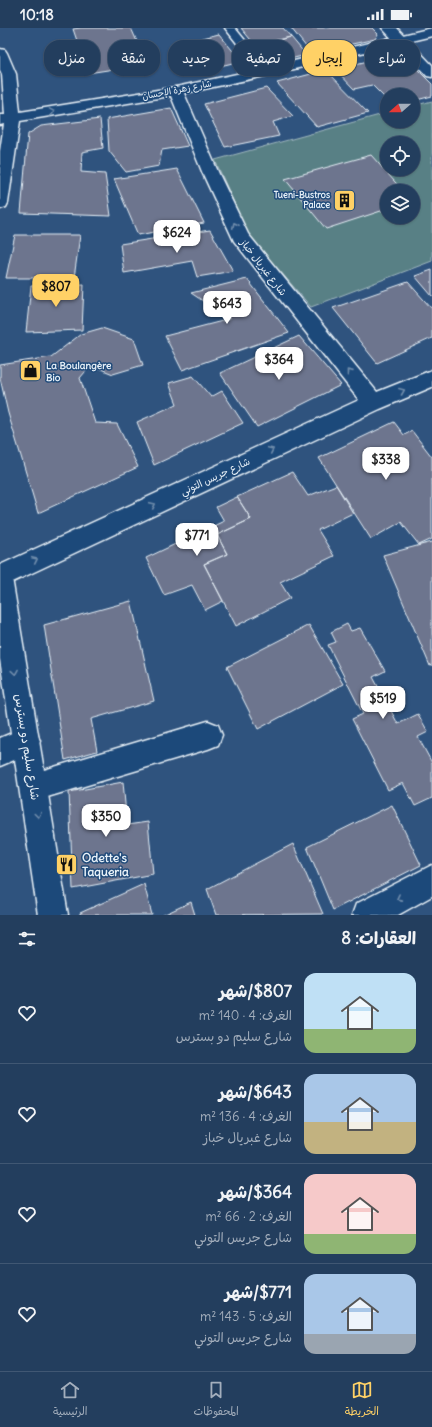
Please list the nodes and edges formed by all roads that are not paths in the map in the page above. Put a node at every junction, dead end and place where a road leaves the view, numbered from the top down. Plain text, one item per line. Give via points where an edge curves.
1 (230, 28) edge
2 (389, 28) edge
3 (432, 32) edge
4 (240, 40) edge
5 (399, 40) joint
6 (365, 48) edge
7 (0, 53) edge
8 (420, 61) edge
9 (294, 65) edge
10 (432, 73) edge
11 (246, 76) edge
12 (176, 91) junction
13 (7, 119) edge
14 (0, 203) edge
15 (430, 385) edge
16 (373, 403) junction
17 (0, 578) edge
18 (208, 735) dead end
19 (26, 741) junction
20 (0, 752) edge
21 (34, 787) junction
22 (432, 880) edge
23 (53, 915) edge
24 (367, 915) edge

1 - 4 lane
2 - 5 street
3 - 5 street, شارع زهرة الإحسان
6 - 9 street, شارع زهرة الإحسان
7 - 13 street via 9,74
8 - 10 street
11 - 12 street, شارع زهرة الإحسان
13 -> 12 street, شارع زهرة الإحسان
16 -> 12 street, شارع غبريال خباز via 240,237
13 - 14 street
16 -> 15 street, شارع جريس التوني
17 -> 16 street, شارع جريس التوني
17 -> 19 street, شارع سليم دو بسترس
18 - 21 street
19 - 20 street
19 - 21 street, شارع سليم دو بسترس
21 -> 23 street, شارع سليم دو بسترس
22 -> 24 street

